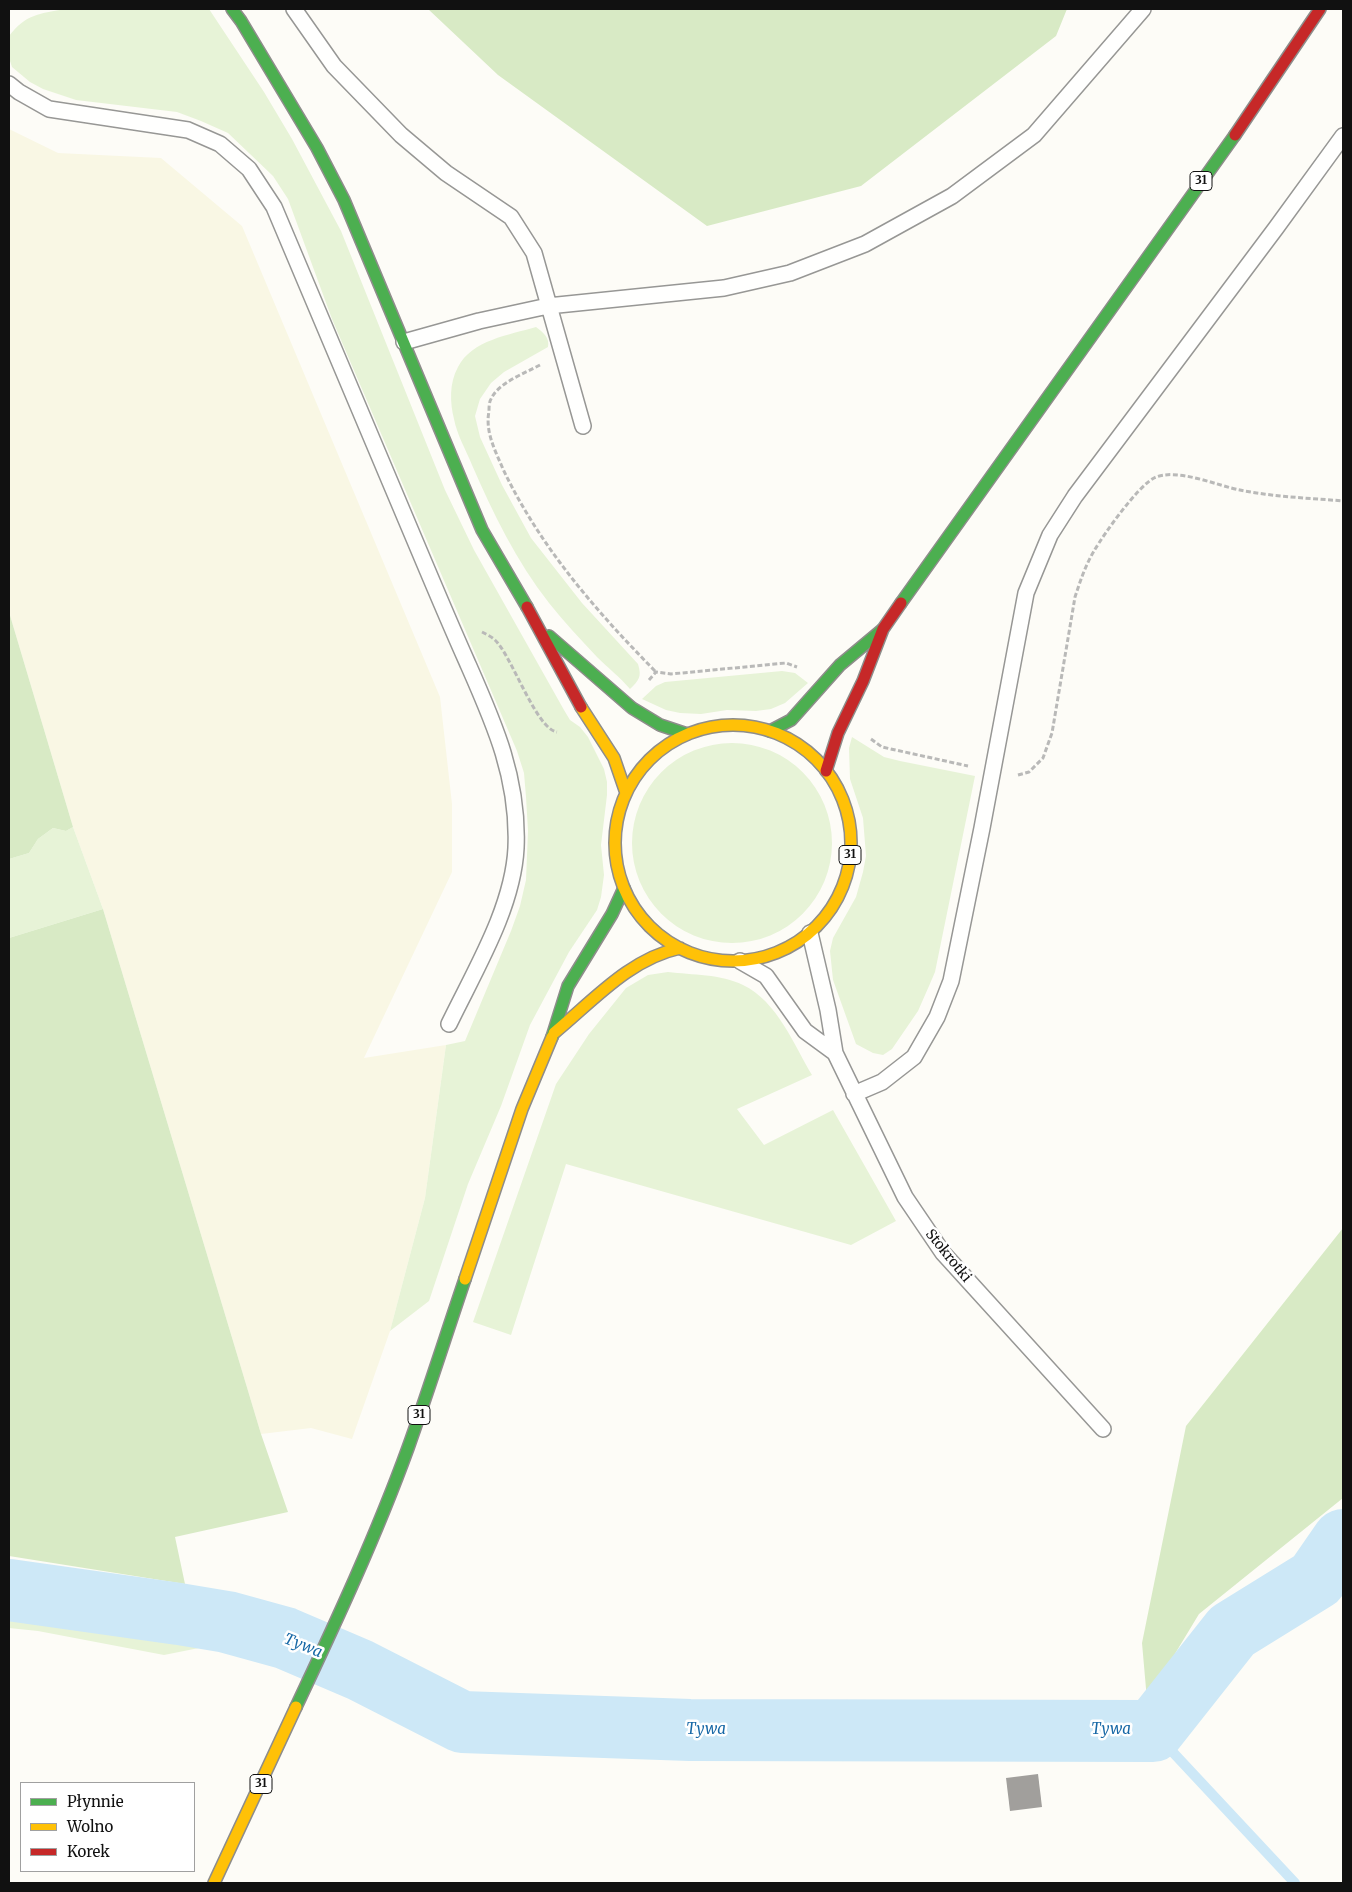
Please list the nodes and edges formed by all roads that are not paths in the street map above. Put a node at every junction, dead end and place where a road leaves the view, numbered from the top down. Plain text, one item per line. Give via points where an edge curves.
1 (232, 9) edge
2 (294, 9) edge
3 (1143, 9) edge
4 (1320, 9) edge
5 (9, 84) edge
6 (1343, 136) edge
7 (548, 306) junction
8 (404, 342) junction
9 (583, 426) dead end
10 (883, 629) junction
11 (541, 630) junction
12 (770, 731) junction
13 (687, 734) junction
14 (826, 770) junction
15 (626, 793) junction
16 (624, 888) junction
17 (810, 933) junction
18 (680, 948) junction
19 (740, 961) junction
20 (449, 1024) dead end
21 (554, 1033) junction
22 (835, 1053) junction
23 (854, 1094) junction
24 (1104, 1429) dead end
25 (214, 1883) edge

1 - 8 main road via 283,91 344,200
2 - 7 lane via 334,66 401,135 446,173 511,218 534,253
3 - 7 lane via 1034,135 952,196 865,244 790,273 724,288
4 - 10 main road, 31 via 1253,109
5 - 20 lane via 49,109 188,130 220,144 249,169 274,207 490,714 513,797 516,848 503,911
6 - 23 lane via 1086,481 1050,536 1026,593 951,981 937,1017 914,1057 882,1082
7 - 8 lane
7 - 9 lane
8 - 11 main road via 482,530
10 - 12 main road, 31 via 840,665 791,720
10 - 14 main road, 31 via 838,733
11 - 13 main road via 632,708 660,725
11 - 15 main road via 576,700 614,758
12 - 13 main road, 31 via 728,725
12 - 14 main road, 31 via 801,746
13 - 15 main road, 31 via 657,753 634,778
14 - 17 main road, 31 via 845,806 852,845 847,874 836,902
15 - 16 main road, 31 via 618,816 615,841 617,865
16 - 18 main road, 31 via 646,923
16 - 21 main road, 31 via 568,986
17 - 19 main road, 31 via 789,948 765,957
17 - 22 lane, Stokrotki
18 - 19 main road, 31 via 709,959
18 - 21 main road, 31 via 662,952 621,975
19 - 22 lane, Stokrotki via 766,976 805,1031
21 - 25 main road, 31 via 522,1109 408,1448 383,1512
22 - 23 lane, Stokrotki
23 - 24 lane, Stokrotki via 905,1197 943,1254

